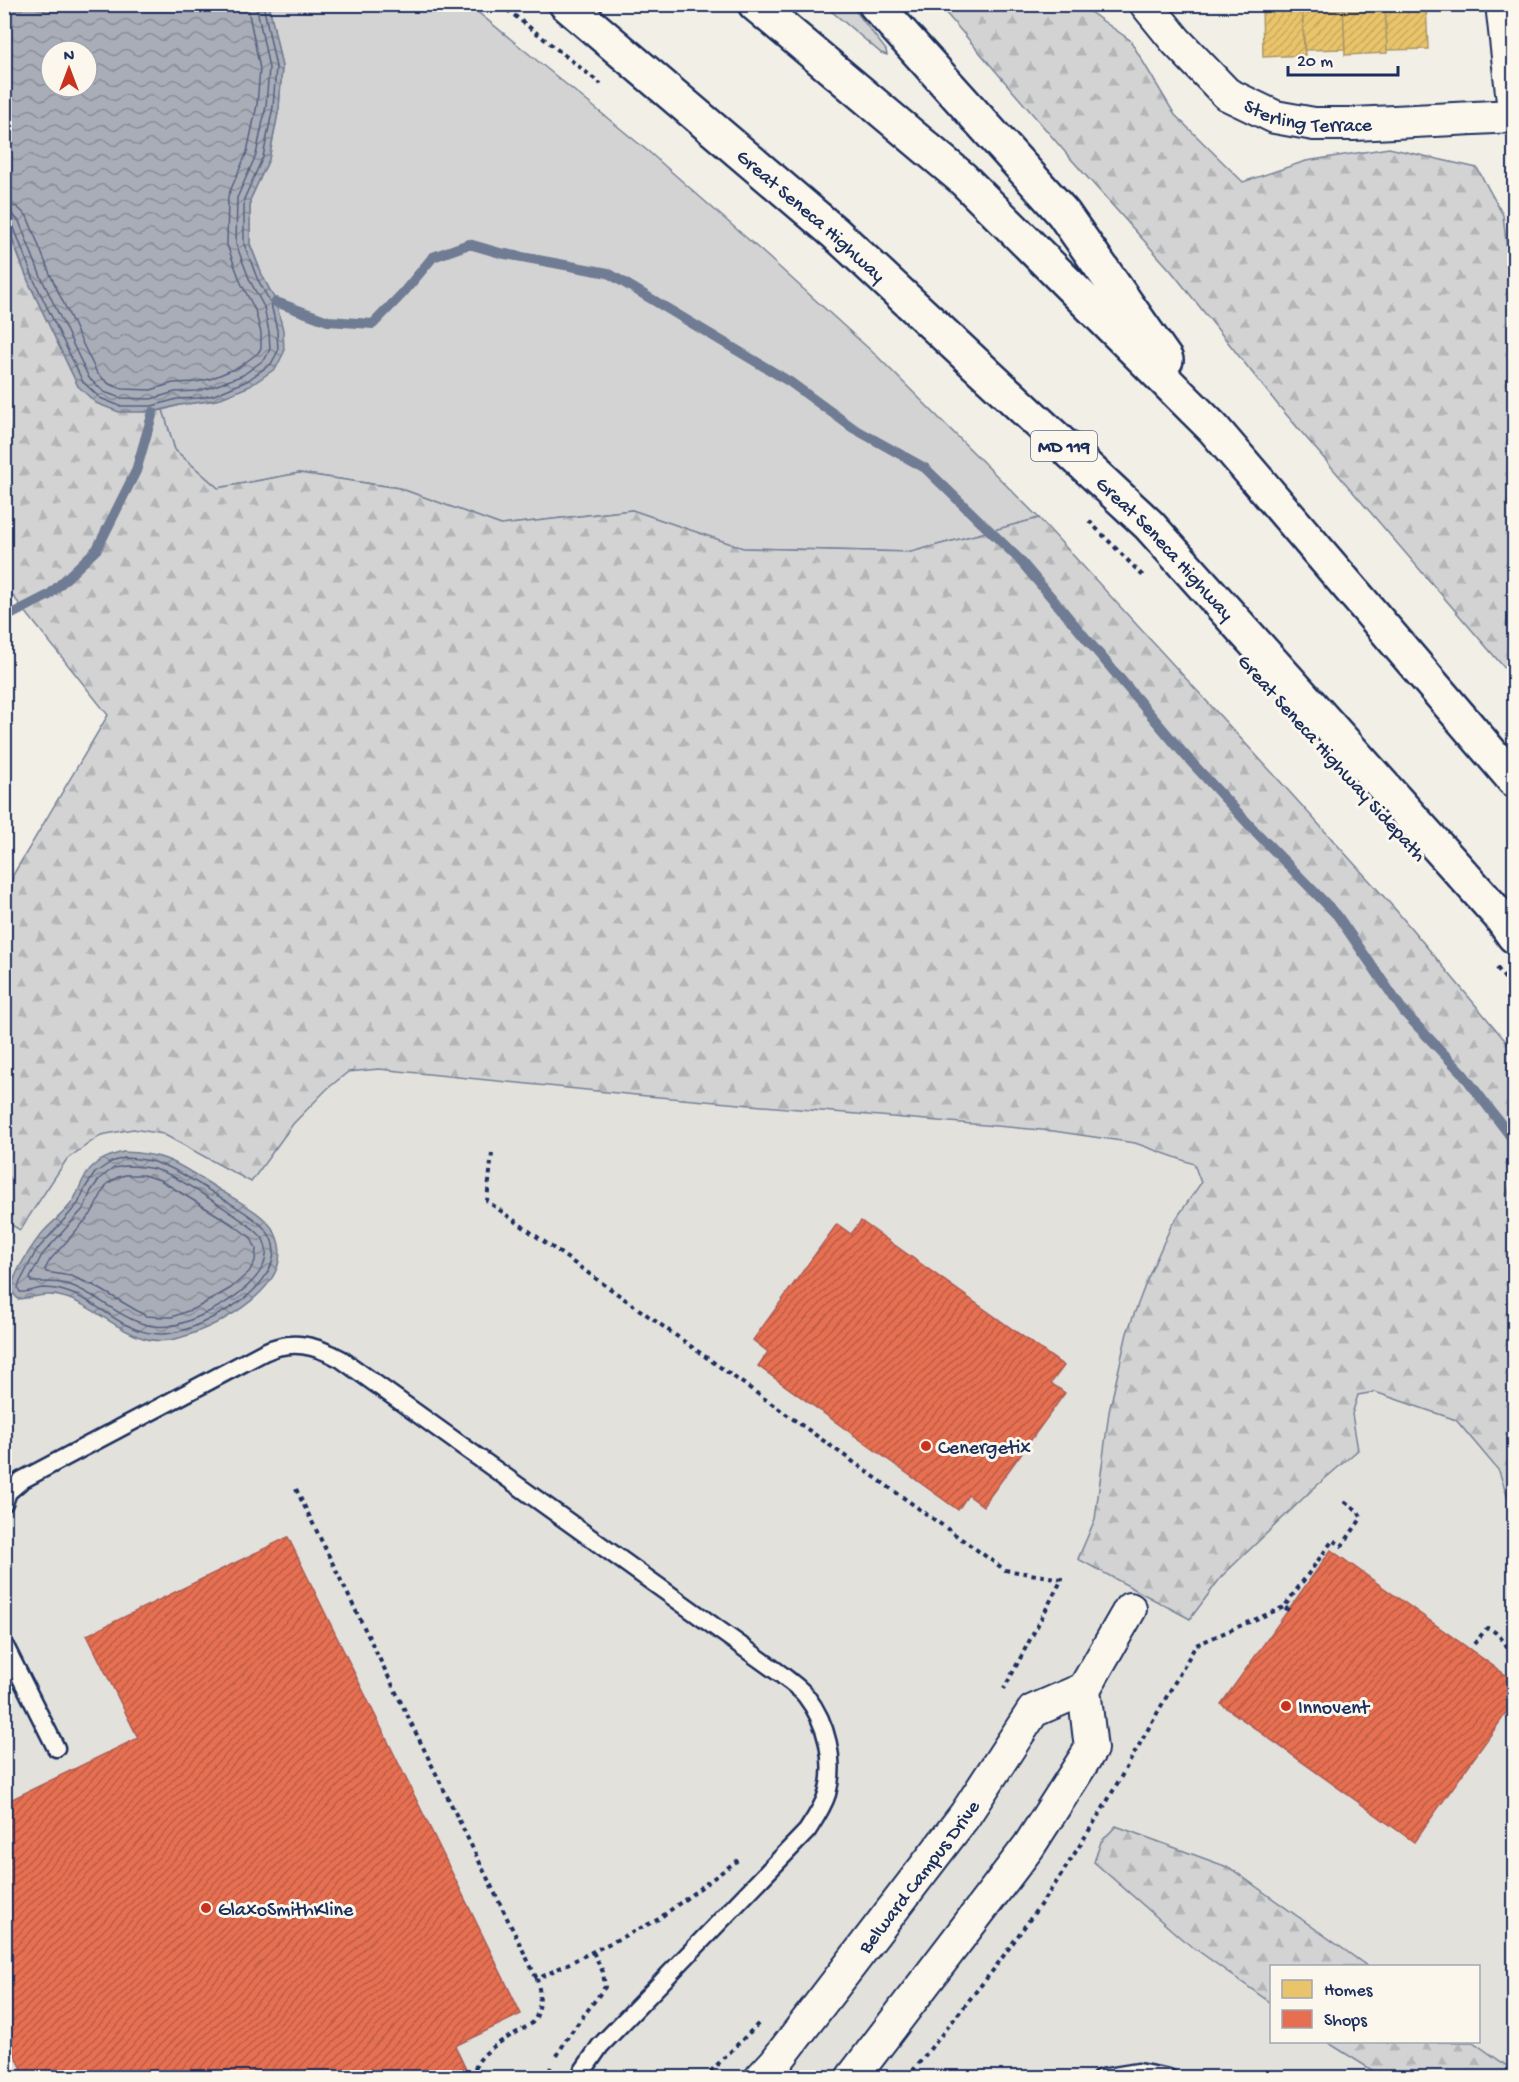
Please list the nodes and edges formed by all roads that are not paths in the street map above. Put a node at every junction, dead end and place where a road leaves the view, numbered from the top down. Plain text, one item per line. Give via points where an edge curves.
1 (566, 4) edge
2 (755, 4) edge
3 (874, 4) edge
4 (1146, 4) edge
5 (1502, 4) edge
6 (1515, 110) edge
7 (1515, 116) edge
8 (1213, 428) junction
9 (1515, 780) edge
10 (1515, 936) edge
11 (4, 1503) edge
12 (1130, 1609) dead end
13 (4, 1644) edge
14 (1084, 1689) junction
15 (56, 1748) dead end
16 (578, 2078) edge
17 (761, 2078) edge
18 (852, 2078) edge
19 (1101, 2078) edge
20 (1169, 2078) edge

1 - 10 main road, Great Seneca Highway / MD 119 via 835,233 1149,525
2 - 8 main road via 962,178
3 - 8 main road via 1063,213
4 - 7 street, Sterling Terrace via 1227,94 1275,117 1314,124 1354,124
5 - 6 street
8 - 9 main road
11 - 16 lane via 8,1492 22,1480 264,1352 286,1345 310,1346 350,1366 804,1694 822,1722 829,1749 830,1777 818,1814 807,1831 600,2046
12 - 14 street
13 - 15 lane
14 - 17 street, Belward Campus Drive via 1034,1711 965,1815
14 - 18 street via 1091,1749 1029,1846
19 - 20 lane via 1138,2073

